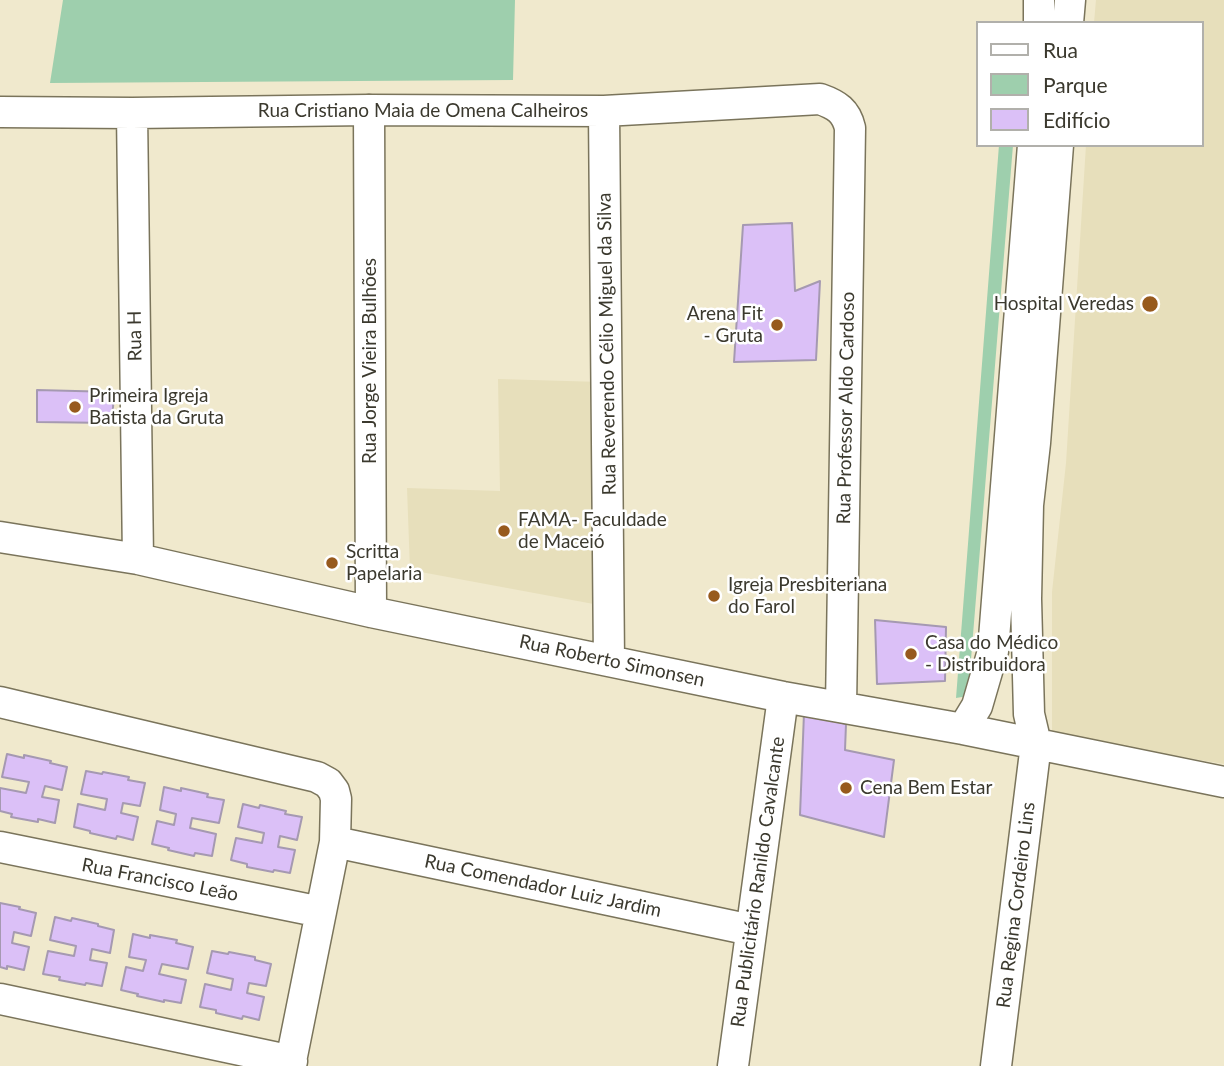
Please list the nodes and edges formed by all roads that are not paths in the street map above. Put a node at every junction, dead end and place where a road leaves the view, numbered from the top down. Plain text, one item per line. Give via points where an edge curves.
1 (1040, 0) edge
2 (1070, 0) edge
3 (1039, 21) edge
4 (1068, 21) edge
5 (369, 110) junction
6 (604, 111) junction
7 (843, 111) joint
8 (0, 112) edge
9 (132, 113) junction
10 (1033, 147) edge
11 (1058, 147) edge
12 (0, 537) edge
13 (138, 559) junction
14 (371, 612) junction
15 (609, 660) junction
16 (783, 698) junction
17 (0, 702) edge
18 (841, 707) junction
19 (963, 729) junction
20 (1036, 744) junction
21 (1224, 782) edge
22 (335, 842) junction
23 (0, 847) edge
24 (321, 912) junction
25 (751, 930) junction
26 (0, 999) edge
27 (291, 1063) edge
28 (733, 1066) edge
29 (996, 1066) edge

1 - 3 street
2 - 4 street
5 - 6 street, Rua Cristiano Maia de Omena Calheiros
5 - 9 street, Rua Cristiano Maia de Omena Calheiros
5 - 14 street, Rua Jorge Vieira Bulhões
6 - 7 street, Rua Cristiano Maia de Omena Calheiros via 820,99
6 - 15 street, Rua Reverendo Célio Miguel da Silva
7 - 18 street, Rua Professor Aldo Cardoso via 850,128
8 - 9 street, Rua Cristiano Maia de Omena Calheiros
9 - 13 street, Rua H
10 - 19 street via 993,651 977,706
11 - 20 street, Rua Regina Cordeiro Lins via 1028,505 1029,715
12 - 13 street, Rua Roberto Simonsen
13 - 14 street, Rua Roberto Simonsen
14 - 15 street, Rua Roberto Simonsen
15 - 16 street, Rua Roberto Simonsen
16 - 18 street, Rua Roberto Simonsen
16 - 25 street, Rua Publicitário Ranildo Cavalcante
17 - 22 street via 317,777 328,783 336,799
18 - 19 street, Rua Roberto Simonsen
19 - 20 street, Rua Roberto Simonsen
20 - 21 street, Rua Roberto Simonsen
20 - 29 street, Rua Regina Cordeiro Lins
22 - 24 street
22 - 25 street, Rua Comendador Luiz Jardim
23 - 24 street, Rua Francisco Leão
24 - 27 street
25 - 28 street, Rua Publicitário Ranildo Cavalcante
26 - 27 street

